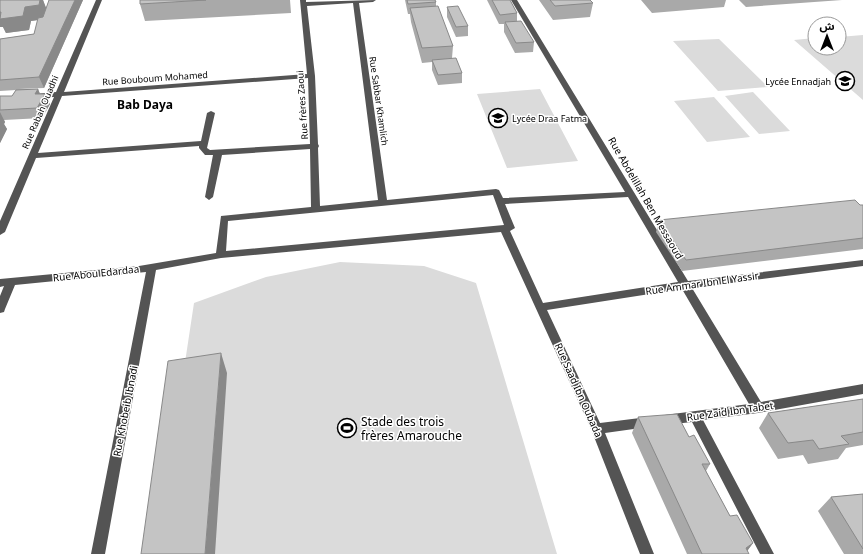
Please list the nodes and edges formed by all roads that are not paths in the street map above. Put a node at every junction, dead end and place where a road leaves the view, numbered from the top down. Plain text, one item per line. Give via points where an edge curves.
1 (99, 0) edge
2 (373, 0) edge
3 (514, 0) edge
4 (303, 2) edge
5 (356, 2) junction
6 (311, 76) junction
7 (58, 95) junction
8 (29, 97) edge
9 (211, 113) dead end
10 (204, 143) junction
11 (315, 146) junction
12 (218, 153) junction
13 (33, 156) junction
14 (631, 194) junction
15 (209, 198) dead end
16 (500, 201) junction
17 (383, 203) junction
18 (316, 209) junction
19 (504, 229) junction
20 (0, 232) edge
21 (221, 255) junction
22 (863, 263) edge
23 (152, 267) junction
24 (12, 282) junction
25 (0, 283) edge
26 (684, 285) junction
27 (541, 307) junction
28 (0, 309) edge
29 (863, 389) edge
30 (758, 408) junction
31 (695, 416) junction
32 (597, 429) junction
33 (98, 554) edge
34 (648, 554) edge
35 (768, 554) edge

1 - 7 street, Rue Rabah Ouadhi
2 - 5 street
3 - 14 street, Rue Abdelillah Ben Messaoud
4 - 5 street
4 - 6 street, Rue frères Zaoui
5 - 17 street, Rue Sabbar Khamlich
6 - 7 street, Rue Bouboum Mohamed
6 - 11 street, Rue frères Zaoui
7 - 8 street, Rue Bouboum Mohamed
7 - 13 street, Rue Rabah Ouadhi
9 - 10 street
10 - 12 street via 205,151
10 - 13 street
11 - 12 street
11 - 18 street, Rue frères Zaoui
12 - 15 street
13 - 20 street, Rue Rabah Ouadhi
14 - 16 street
14 - 26 street, Rue Abdelillah Ben Messaoud
16 - 17 street via 496,192
16 - 19 street via 510,228
17 - 18 street
18 - 21 street via 224,218
19 - 21 street, Rue Abou Edardaa
19 - 27 street, Rue Saad Ibn Oubada
21 - 23 street, Rue Abou Edardaa
22 - 26 street, Rue Ammar Ibn El Yassir
23 - 24 street, Rue Abou Edardaa
23 - 33 street, Rue Khobeib Ibnadi
24 - 25 street, Rue Abou Edardaa
24 - 28 street
26 - 27 street, Rue Ammar Ibn El Yassir
26 - 30 street, Rue Abdelillah Ben Messaoud
27 - 32 street, Rue Saad Ibn Oubada
29 - 30 street, Rue Zaid Ibn Tabet
30 - 31 street, Rue Zaid Ibn Tabet
31 - 32 street, Rue Zaid Ibn Tabet
31 - 35 street
32 - 34 street, Rue Saad Ibn Oubada

